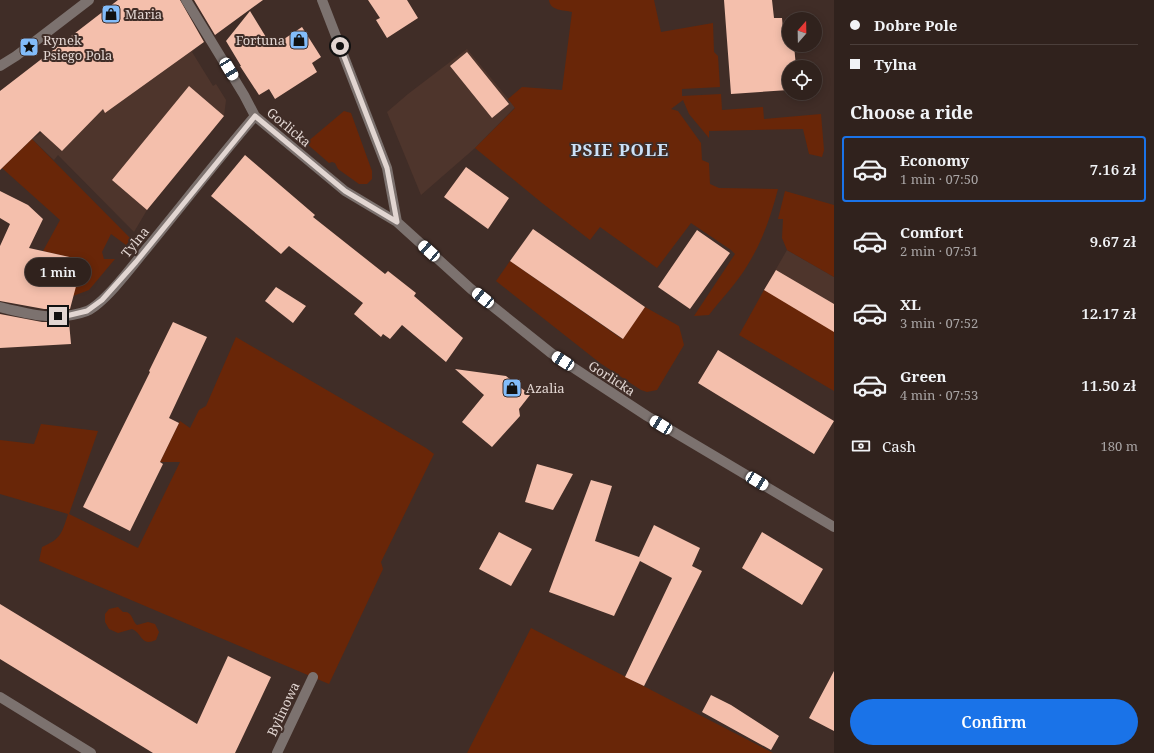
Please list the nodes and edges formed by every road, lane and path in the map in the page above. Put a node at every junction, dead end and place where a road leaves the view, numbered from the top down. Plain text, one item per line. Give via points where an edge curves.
1 (88, 0) edge
2 (186, 0) edge
3 (322, 0) edge
4 (0, 66) edge
5 (255, 116) junction
6 (397, 222) junction
7 (0, 307) edge
8 (834, 527) edge
9 (313, 677) dead end
10 (0, 697) edge
11 (91, 753) edge
12 (276, 753) edge

1 - 4 street
2 - 5 street, Gorlicka
3 - 6 street via 387,168
5 - 6 street, Gorlicka via 345,191
5 - 7 street, Tylna via 102,300 87,311 66,316 38,316
6 - 8 street, Gorlicka via 472,289 551,353 648,416
9 - 12 street, Bylinowa
10 - 11 street

